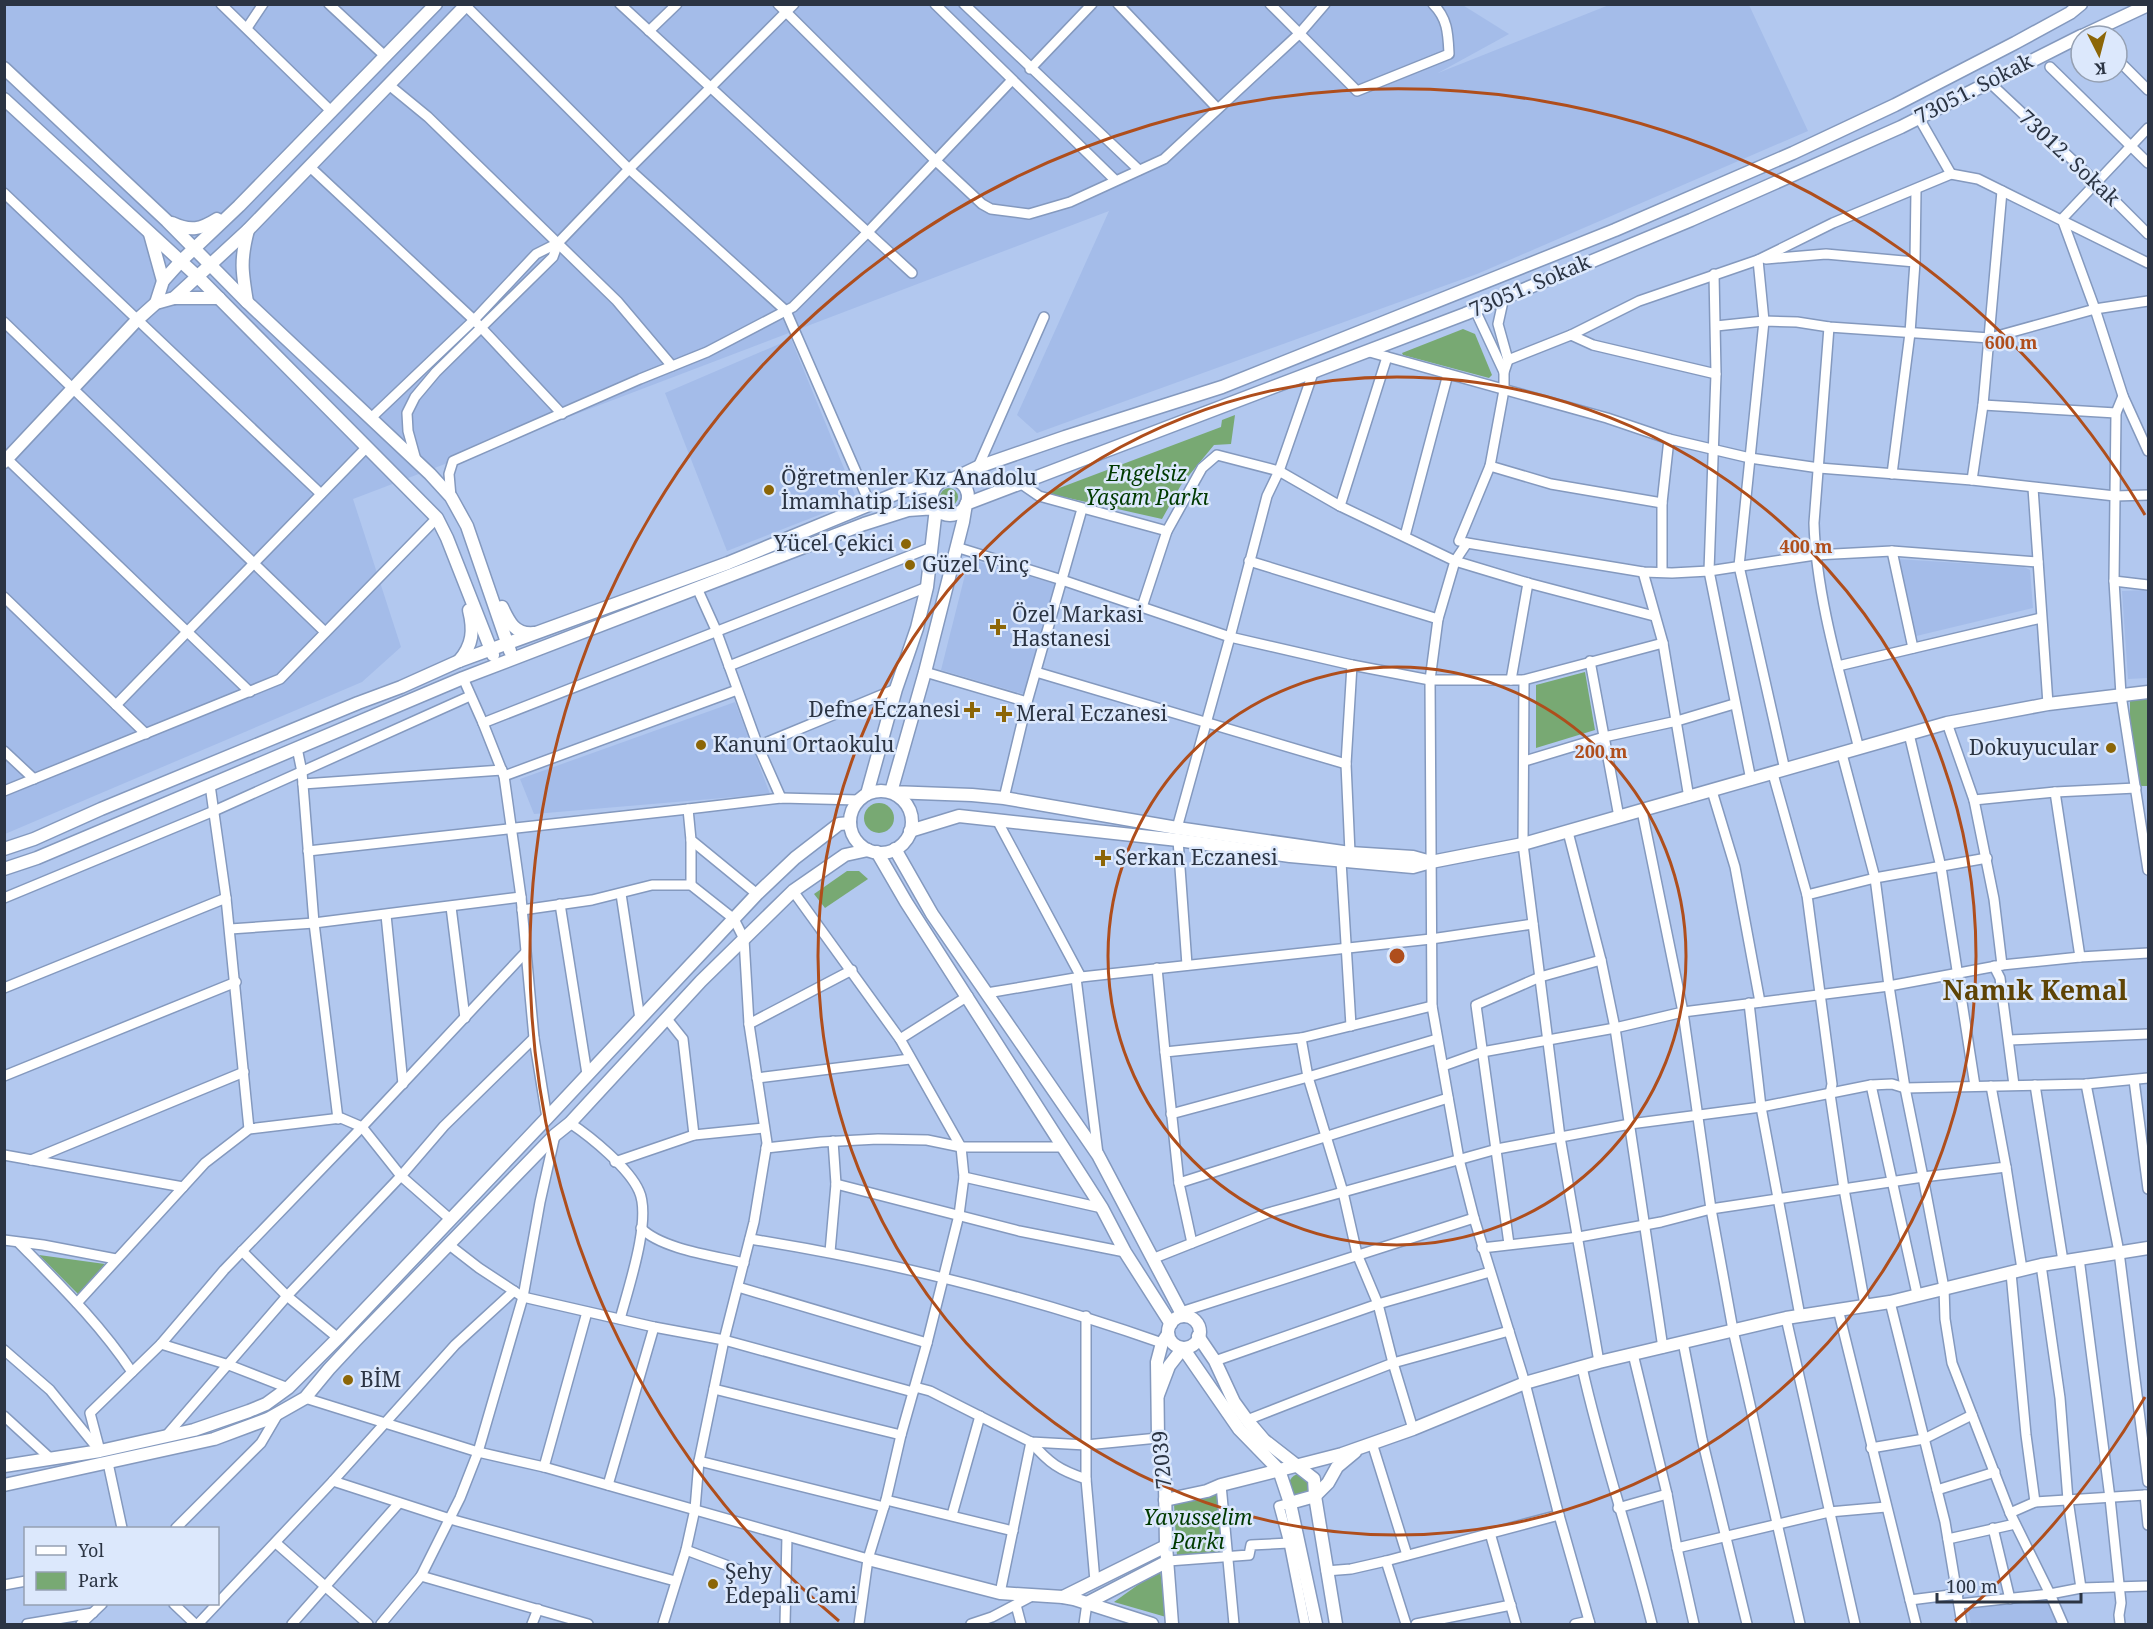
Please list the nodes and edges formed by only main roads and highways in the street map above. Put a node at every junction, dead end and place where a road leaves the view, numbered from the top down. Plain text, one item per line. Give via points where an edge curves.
1 (2081, 4) edge
2 (435, 5) edge
3 (467, 5) edge
4 (2146, 10) edge
5 (2111, 24) edge
6 (2069, 42) edge
7 (4, 68) edge
8 (7, 106) edge
9 (239, 206) junction
10 (167, 221) junction
11 (248, 230) junction
12 (150, 233) junction
13 (194, 249) junction
14 (181, 261) junction
15 (210, 265) junction
16 (198, 277) junction
17 (163, 281) junction
18 (174, 297) junction
19 (219, 298) junction
20 (247, 302) junction
21 (156, 303) junction
22 (6, 459) edge
23 (954, 479) junction
24 (937, 484) junction
25 (1002, 490) junction
26 (966, 504) junction
27 (936, 508) junction
28 (900, 512) junction
29 (932, 544) junction
30 (957, 546) junction
31 (479, 560) junction
32 (457, 566) junction
33 (538, 632) junction
34 (508, 644) junction
35 (491, 649) junction
36 (513, 659) junction
37 (459, 661) junction
38 (497, 665) junction
39 (2148, 692) edge
40 (891, 792) junction
41 (862, 797) junction
42 (850, 823) junction
43 (910, 831) junction
44 (1177, 834) junction
45 (4, 849) edge
46 (896, 849) junction
47 (872, 851) junction
48 (4, 869) edge
49 (2148, 1248) edge
50 (1182, 1314) junction
51 (1167, 1333) junction
52 (1198, 1336) junction
53 (1183, 1348) junction
54 (1158, 1395) junction
55 (1368, 1445) junction
56 (4, 1466) edge
57 (1296, 1466) junction
58 (1279, 1470) junction
59 (4, 1485) edge
60 (1315, 1496) junction
61 (1165, 1500) junction
62 (1290, 1503) junction
63 (1166, 1546) junction
64 (868, 1559) road end
65 (1168, 1561) junction
66 (1063, 1597) junction
67 (1087, 1603) junction
68 (1129, 1620) edge
69 (1152, 1624) edge
70 (1172, 1624) edge
71 (1316, 1624) edge
72 (1336, 1624) edge

1 - 23 main road via 1895,105 1616,230 1222,387 978,467
2 - 9 main road
3 - 11 main road
4 - 5 main road, 73051. Sokak
6 - 25 main road, 73051. Sokak via 1919,118 1691,220 1313,373
7 - 10 main road
8 - 12 main road
9 - 10 main road via 199,229 186,229
9 - 13 main road
10 - 13 main road
11 - 15 main road
11 - 20 main road via 242,259
12 - 14 main road
12 - 17 main road
13 - 14 main road
13 - 15 main road
14 - 16 main road
14 - 17 main road
15 - 16 main road
15 - 20 main road
16 - 18 main road
16 - 19 main road
17 - 21 main road
18 - 19 main road
18 - 21 main road
19 - 32 main road via 437,518
20 - 31 main road via 451,497
21 - 22 main road
23 - 24 main road
23 - 26 main road via 966,489
24 - 27 main road via 932,493
24 - 33 main road via 900,492 728,563
25 - 26 main road, 73051. Sokak
25 - 30 main road via 972,513
26 - 27 main road via 959,512 949,514
26 - 30 main road
27 - 28 main road
27 - 29 main road
28 - 29 main road via 918,515 928,523
28 - 36 main road
29 - 41 main road via 917,628
30 - 40 main road
31 - 33 main road via 508,622 525,634
31 - 34 main road
32 - 35 main road
32 - 37 main road via 473,635
33 - 34 main road
34 - 35 main road
34 - 36 main road
35 - 37 main road
35 - 38 main road
36 - 38 main road
37 - 45 main road
38 - 48 main road
39 - 44 main road via 2048,704 1947,723 1568,832 1413,867
40 - 41 main road via 874,791
40 - 43 main road via 911,812
40 - 44 main road via 1004,798
41 - 42 main road via 850,814
42 - 47 main road via 855,839
42 - 56 main road via 839,824 757,894 288,1388 266,1404 223,1421 100,1451
43 - 44 main road via 959,816
43 - 46 main road
46 - 47 main road
46 - 50 main road via 932,914 1098,1155
47 - 51 main road via 1102,1208
47 - 59 main road via 845,855 794,891 744,939 570,1123 448,1244 305,1398 268,1419 214,1439
49 - 55 main road via 2041,1265 1890,1302 1786,1318 1599,1362 1526,1383
50 - 51 main road
50 - 52 main road via 1196,1322
51 - 53 main road via 1173,1343
51 - 54 main road, 72039 via 1157,1362
52 - 53 main road via 1193,1345
52 - 57 main road via 1246,1420
53 - 54 main road via 1169,1366
53 - 58 main road via 1239,1429
54 - 61 main road, 72039
55 - 57 main road
55 - 60 main road via 1338,1467
57 - 58 main road
57 - 60 main road via 1314,1479
58 - 61 main road
58 - 62 main road
60 - 62 main road
60 - 72 main road
61 - 63 main road, 72039
62 - 71 main road
63 - 65 main road, 72039
63 - 66 main road
64 - 66 main road via 1000,1593
65 - 67 main road
65 - 70 main road, 72039
66 - 67 main road
67 - 68 main road
68 - 69 main road

